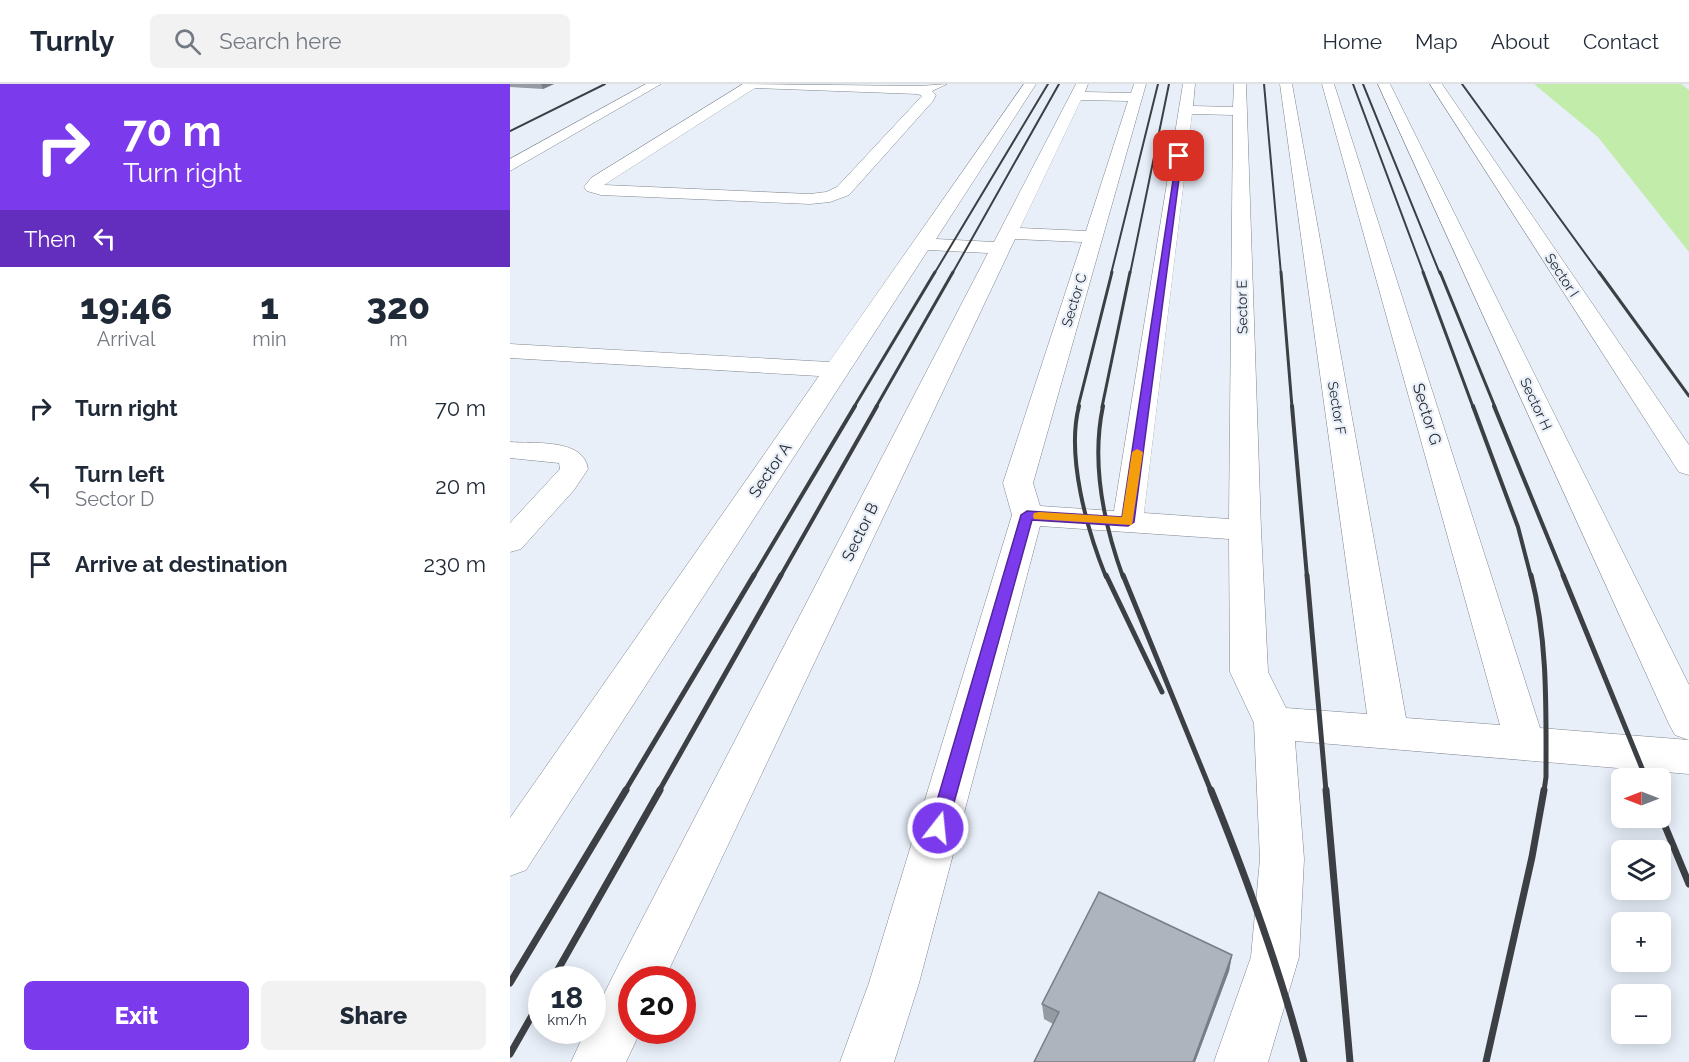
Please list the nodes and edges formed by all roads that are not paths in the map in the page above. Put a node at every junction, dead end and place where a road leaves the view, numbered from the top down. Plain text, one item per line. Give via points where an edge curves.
1 (640, 84) edge
2 (655, 84) edge
3 (752, 84) edge
4 (941, 84) edge
5 (1030, 84) edge
6 (1189, 84) edge
7 (1240, 84) edge
8 (1286, 84) edge
9 (1329, 84) edge
10 (1384, 84) edge
11 (1436, 84) edge
12 (921, 90) junction
13 (1079, 90) edge
14 (1138, 91) edge
15 (1186, 110) junction
16 (1240, 111) junction
17 (588, 120) junction
18 (510, 152) edge
19 (510, 158) edge
20 (510, 166) edge
21 (1093, 237) junction
22 (1005, 241) junction
23 (922, 244) junction
24 (510, 351) edge
25 (837, 370) junction
26 (510, 450) edge
27 (1689, 466) edge
28 (1027, 515) junction
29 (1128, 522) junction
30 (1245, 530) junction
31 (510, 542) edge
32 (1274, 723) junction
33 (1689, 724) edge
34 (1389, 732) junction
35 (1525, 743) junction
36 (1689, 757) edge
37 (510, 855) edge
38 (646, 966) edge
39 (618, 1022) edge
40 (598, 1062) edge
41 (867, 1062) edge
42 (1241, 1062) edge

1 - 18 street
2 - 17 street
3 - 12 street
3 - 12 street via 593,187 830,197 843,191 928,98
4 - 12 street
5 - 23 street, Sector A
6 - 15 street
7 - 16 street, Sector E
8 - 34 street, Sector F via 1296,114
9 - 35 street, Sector G via 1332,115
10 - 33 street, Sector H via 1405,116
11 - 27 street, Sector I via 1452,118
13 - 14 street
13 - 22 street, Sector B
14 - 21 street, Sector C
15 - 16 street
15 - 29 street
16 - 30 street, Sector E
17 - 19 street
17 - 20 street
21 - 22 street
21 - 28 street, Sector C via 1018,483
22 - 23 street
22 - 38 street, Sector B
23 - 25 street, Sector A
24 - 25 street
25 - 37 street, Sector A
26 - 31 street via 566,456 573,460 574,469
28 - 29 street
28 - 41 street via 894,983
29 - 30 street
30 - 32 street, Sector E via 1249,672
32 - 34 street
32 - 42 street via 1282,859 1275,957
34 - 35 street
35 - 36 street
39 - 40 street

